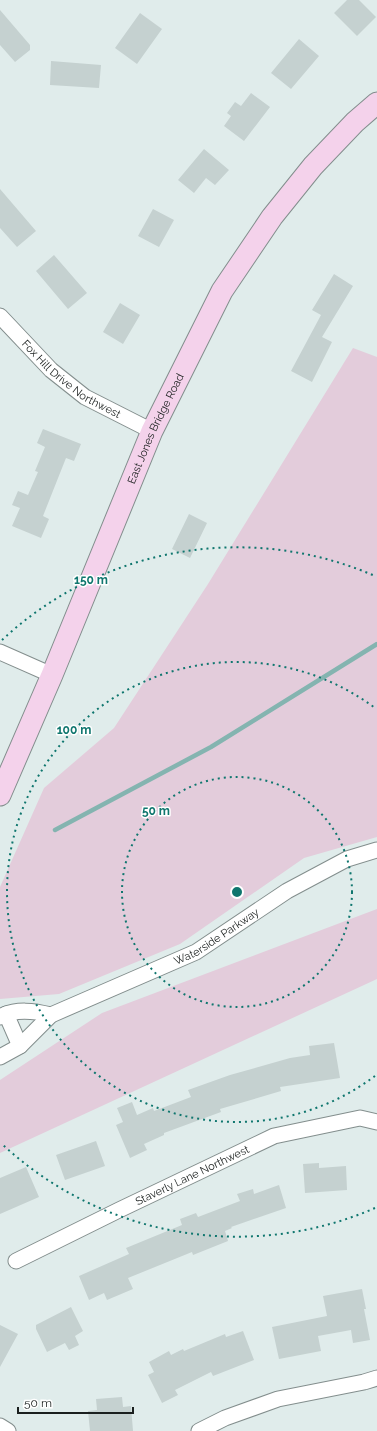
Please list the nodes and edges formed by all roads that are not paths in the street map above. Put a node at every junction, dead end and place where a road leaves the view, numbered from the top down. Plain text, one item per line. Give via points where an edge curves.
1 (377, 103) edge
2 (0, 316) edge
3 (152, 431) junction
4 (0, 652) edge
5 (52, 675) junction
6 (0, 795) edge
7 (377, 850) edge
8 (52, 1015) junction
9 (3, 1016) edge
10 (20, 1046) junction
11 (0, 1057) edge
12 (377, 1122) edge
13 (16, 1261) dead end
14 (377, 1378) edge
15 (0, 1426) edge
16 (8, 1431) edge
17 (199, 1431) edge

1 - 3 street, East Jones Bridge Road via 313,166 272,217 222,291
2 - 3 street, Fox Hill Drive Northwest via 51,370 85,397
3 - 5 street, East Jones Bridge Road
4 - 5 street
5 - 6 street, East Jones Bridge Road
7 - 8 street, Waterside Parkway via 347,859 287,891 196,952
8 - 9 street via 30,1010
8 - 10 street, Waterside Parkway
9 - 10 street
10 - 11 street, Waterside Parkway
12 - 13 street, Staverly Lane Northwest via 360,1118 274,1136
14 - 17 street via 278,1399 225,1418
15 - 16 street

